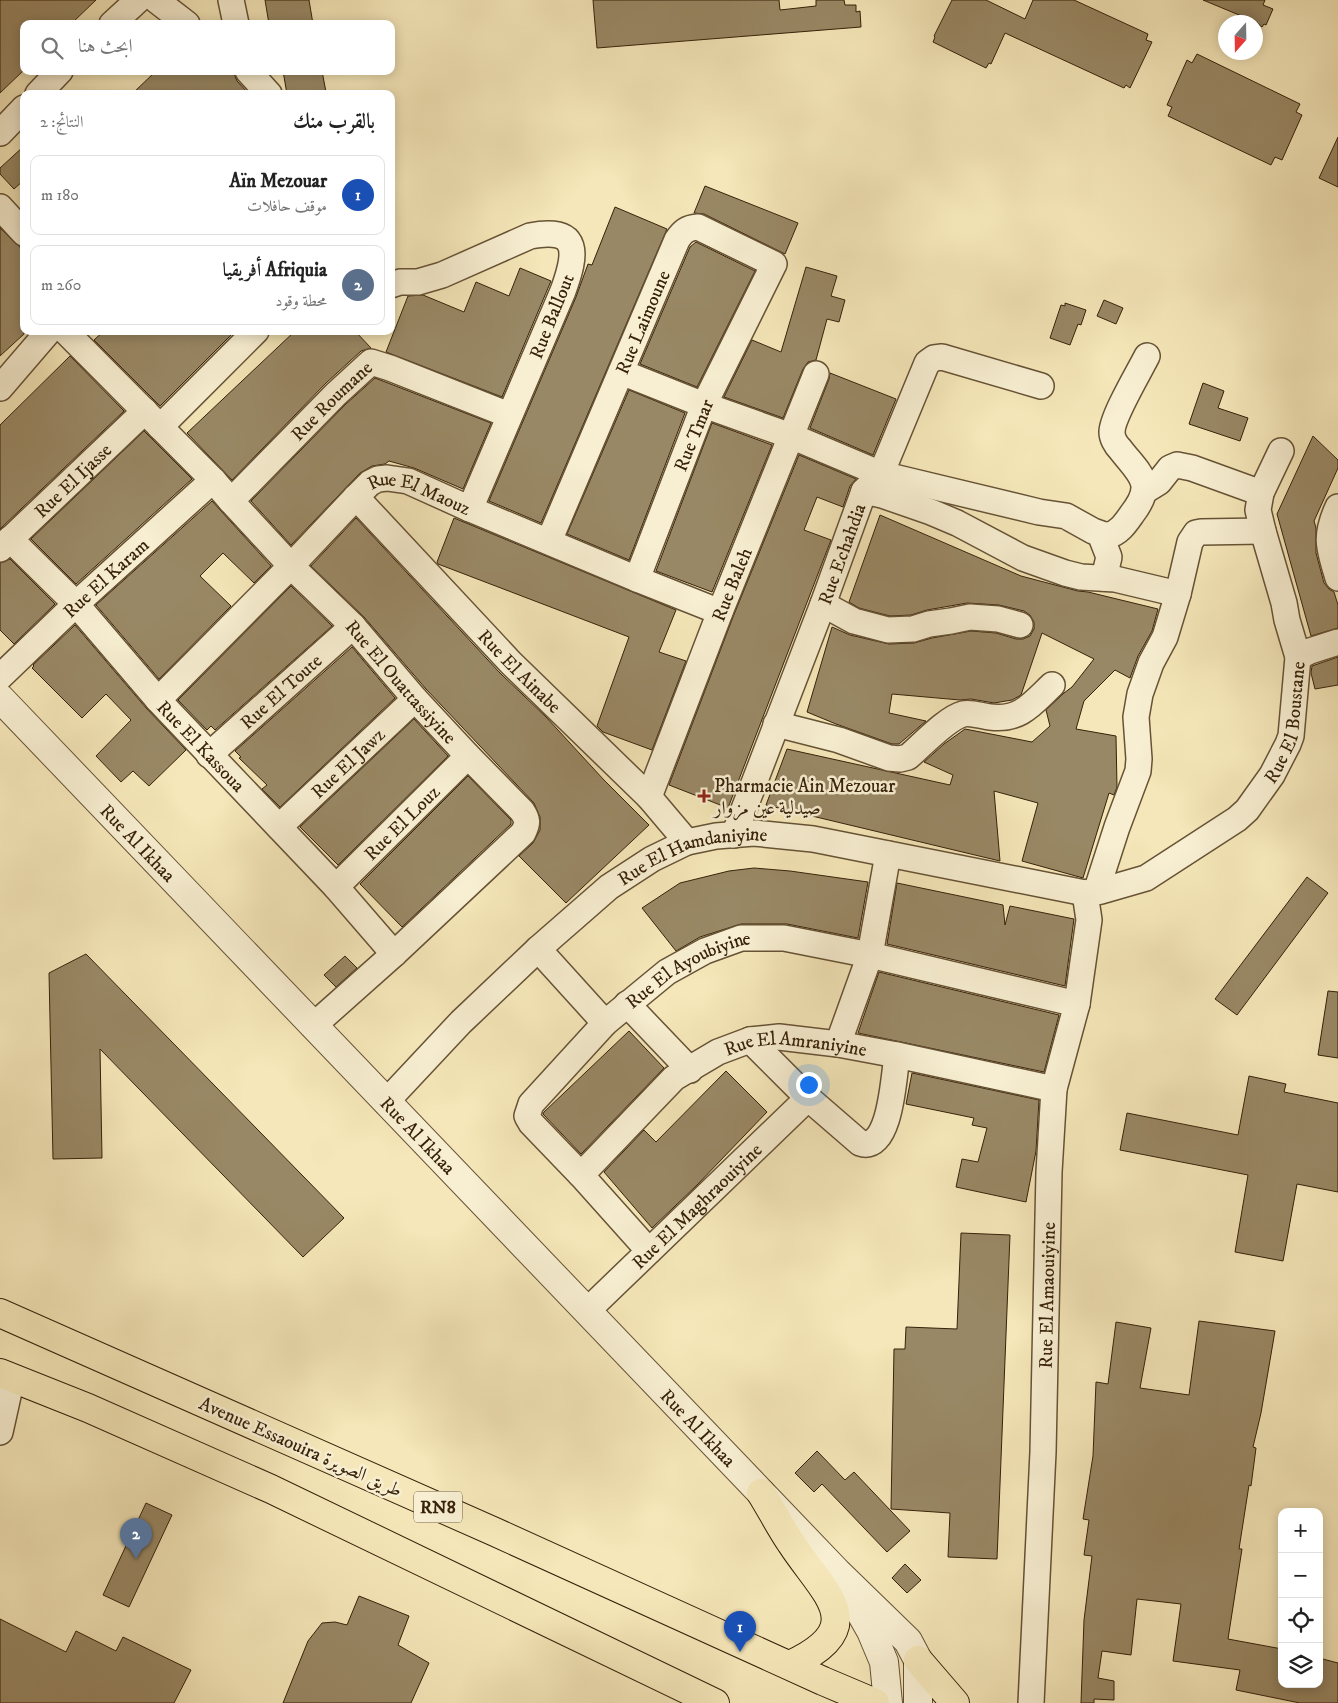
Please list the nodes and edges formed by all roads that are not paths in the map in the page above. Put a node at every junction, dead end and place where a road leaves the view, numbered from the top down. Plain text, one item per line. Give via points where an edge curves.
1 (138, 0) edge
2 (156, 0) edge
3 (230, 0) edge
4 (116, 20) edge
5 (182, 20) edge
6 (235, 20) edge
7 (56, 75) edge
8 (252, 75) edge
9 (42, 90) edge
10 (265, 90) edge
11 (20, 112) edge
12 (0, 133) edge
13 (0, 207) edge
14 (20, 229) edge
15 (395, 284) edge
16 (759, 296) joint
17 (46, 335) edge
18 (69, 335) edge
19 (251, 335) edge
20 (1147, 356) dead end
21 (622, 372) junction
22 (816, 374) dead end
23 (1041, 386) dead end
24 (0, 388) edge
25 (704, 406) junction
26 (509, 415) junction
27 (153, 419) junction
28 (791, 436) junction
29 (1281, 451) dead end
30 (213, 480) junction
31 (873, 483) junction
32 (1146, 490) junction
33 (1261, 493) junction
34 (356, 497) junction
35 (231, 501) junction
36 (1338, 507) edge
37 (470, 509) junction
38 (1263, 531) junction
39 (1100, 534) junction
40 (549, 542) junction
41 (5, 544) edge
42 (291, 566) junction
43 (1104, 578) junction
44 (1338, 578) edge
45 (636, 579) junction
46 (1178, 594) junction
47 (76, 604) junction
48 (823, 604) junction
49 (720, 612) junction
50 (1020, 625) dead end
51 (353, 626) junction
52 (1338, 642) edge
53 (1298, 657) junction
54 (0, 677) edge
55 (1052, 685) dead end
56 (0, 698) edge
57 (415, 699) junction
58 (158, 700) junction
59 (776, 724) junction
60 (209, 755) junction
61 (468, 756) junction
62 (649, 797) junction
63 (279, 828) junction
64 (734, 835) junction
65 (687, 842) junction
66 (888, 854) junction
67 (336, 887) junction
68 (1091, 893) junction
69 (538, 949) junction
70 (394, 954) junction
71 (870, 955) junction
72 (627, 1004) junction
73 (1077, 1004) junction
74 (605, 1023) junction
75 (313, 1026) junction
76 (750, 1040) junction
77 (838, 1044) junction
78 (897, 1055) junction
79 (690, 1070) junction
80 (1054, 1089) junction
81 (808, 1098) junction
82 (386, 1102) junction
83 (581, 1175) junction
84 (649, 1252) junction
85 (587, 1312) junction
86 (0, 1313) edge
87 (6, 1375) edge
88 (0, 1432) edge
89 (761, 1493) junction
90 (837, 1572) junction
91 (918, 1660) junction
92 (790, 1665) junction
93 (715, 1703) edge
94 (875, 1703) edge
95 (888, 1703) edge
96 (918, 1703) edge
97 (955, 1703) edge
98 (1031, 1703) edge

1 - 4 street
2 - 5 street
3 - 6 street
7 - 9 street
8 - 10 street
11 - 12 street
13 - 14 street
15 - 26 street, Rue Ballout via 418,282 442,275 530,236 543,233 568,240 573,250 569,276
16 - 21 street, Rue Laimoune via 774,264 698,227 689,228 677,240
16 - 25 street, Rue Tmar
17 - 24 street
18 - 27 street, Rue El Ouattassiyine
19 - 27 street, Rue El Ijasse
20 - 32 street via 1112,433 1115,444 1143,479
21 - 25 street
21 - 40 street, Rue Laimoune
22 - 28 street, Rue Baleh
23 - 31 street, Rue Echahdia via 956,360 934,358 927,363
25 - 28 street
25 - 45 street, Rue Tmar
26 - 35 street, Rue Roumane via 371,362
26 - 37 street, Rue Ballout
27 - 30 street, Rue El Ouattassiyine
27 - 41 street, Rue El Ijasse
28 - 31 street
28 - 49 street, Rue Baleh
29 - 33 street, Rue El Boustane
30 - 35 street, Rue El Ouattassiyine
30 - 47 street, Rue El Karam
31 - 39 street via 1066,516
31 - 43 street via 890,498 957,522 1023,558 1081,577
31 - 48 street, Rue Echahdia
32 - 33 street via 1177,465
32 - 39 street via 1120,530 1107,536
33 - 38 street, Rue El Boustane via 1258,510
34 - 37 street, Rue El Maouz via 370,483 387,478 408,481
34 - 42 street, Rue El Maouz
34 - 62 street, Rue El Ainabe via 510,663
35 - 42 street, Rue El Ouattassiyine
36 - 44 street via 1329,533 1329,549
37 - 40 street, Rue El Maouz
38 - 46 street via 1196,533 1190,542
38 - 53 street, Rue El Boustane
39 - 43 street via 1109,557
40 - 45 street, Rue El Maouz
41 - 47 street, Rue El Kassoua
42 - 51 street, Rue El Ouattassiyine
42 - 58 street, Rue El Maouz
43 - 46 street
45 - 49 street, Rue El Maouz
46 - 68 street via 1165,637 1140,694 1136,717 1138,772
47 - 54 street, Rue El Karam
47 - 58 street, Rue El Kassoua
48 - 50 street via 854,621 888,630 913,629 970,617
48 - 59 street, Rue Echahdia
49 - 62 street, Rue Baleh
51 - 57 street, Rue El Ouattassiyine
51 - 60 street, Rue El Toute
52 - 53 street
53 - 68 street, Rue El Boustane via 1290,740 1272,775 1247,810 1224,829 1146,878
55 - 59 street via 1014,716 964,714 953,718 900,759
56 - 75 street, Rue Al Ikhaa
57 - 61 street, Rue El Ouattassiyine
57 - 63 street, Rue El Jawz
58 - 60 street, Rue El Kassoua
59 - 64 street, Rue Echahdia
60 - 63 street, Rue El Kassoua
61 - 67 street, Rue El Louz
61 - 70 street, Rue El Ouattassiyine via 522,811 528,819 527,825 523,833
62 - 65 street, Rue El Ainabe
63 - 67 street, Rue El Kassoua
64 - 65 street, Rue El Hamdaniyine
64 - 66 street, Rue El Hamdaniyine via 813,839
65 - 69 street, Rue El Hamdaniyine via 618,880
66 - 68 street, Rue El Hamdaniyine
66 - 71 street
67 - 70 street, Rue El Kassoua
68 - 73 street, Rue El Amaouiyine
69 - 74 street
69 - 82 street, Rue El Hamdaniyine via 461,1022
70 - 75 street, Rue El Ouattassiyine
71 - 72 street, Rue El Ayoubiyine via 784,938 741,938 705,951 667,972
71 - 73 street, Rue El Ayoubiyine
71 - 77 street
72 - 74 street, Rue El Ayoubiyine
72 - 79 street
73 - 80 street, Rue El Amaouiyine
74 - 83 street, Rue El Ayoubiyine via 531,1104 527,1116
75 - 82 street, Rue Al Ikhaa
76 - 77 street, Rue El Amraniyine via 779,1037
76 - 79 street, Rue El Amraniyine via 718,1052
76 - 81 street
77 - 78 street, Rue El Amraniyine
78 - 80 street, Rue El Amraniyine
78 - 81 street via 887,1121 882,1134 870,1144 860,1143
79 - 83 street, Rue El Amraniyine via 674,1078
80 - 98 street, Rue El Amaouiyine via 1043,1452
81 - 84 street, Rue El Maghraouiyine
82 - 85 street, Rue Al Ikhaa
83 - 84 street, Rue El Ayoubiyine
84 - 85 street, Rue El Maghraouiyine
85 - 89 street, Rue Al Ikhaa
86 - 92 main road, Avenue Essaouira طريق الصويرة / RN8
87 - 88 street
87 - 93 main road via 271,1489
89 - 90 street, Rue Al Ikhaa
89 - 92 main road via 790,1543 834,1605 836,1620 831,1635 820,1648
90 - 91 street, Rue Al Ikhaa via 908,1641
90 - 95 street, Rue Al Ikhaa via 871,1631 884,1662
91 - 96 street
91 - 97 main road
92 - 94 main road, Avenue Essaouira طريق الصويرة / RN8

